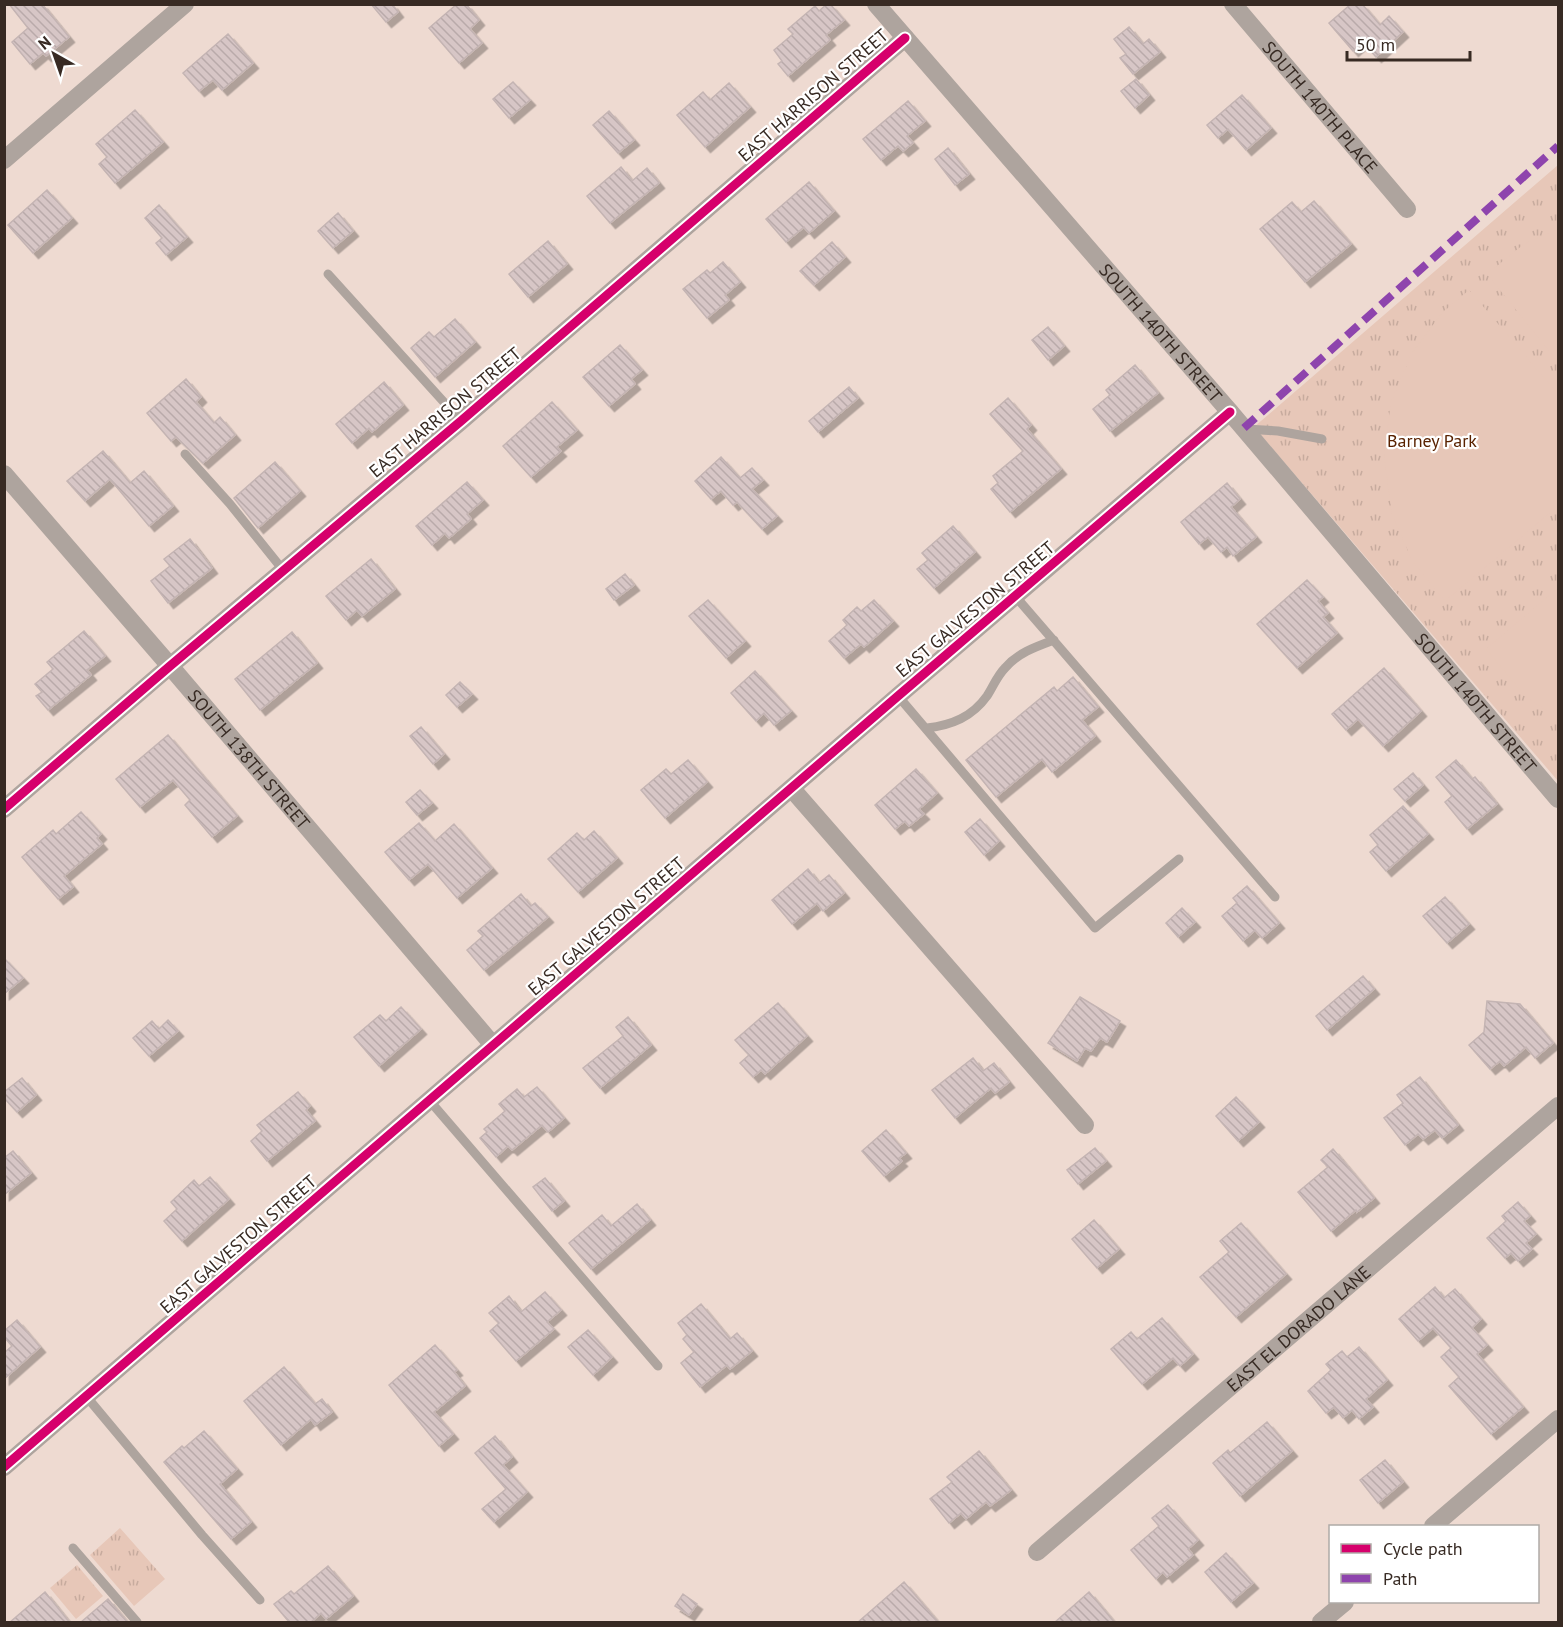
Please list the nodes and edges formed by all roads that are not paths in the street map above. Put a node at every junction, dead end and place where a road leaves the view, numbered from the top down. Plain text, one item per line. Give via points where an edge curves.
1 (185, 4) edge
2 (876, 4) edge
3 (1233, 4) edge
4 (905, 38) junction
5 (4, 160) edge
6 (1407, 209) dead end
7 (327, 274) dead end
8 (1230, 412) junction
9 (461, 421) junction
10 (1244, 428) junction
11 (1322, 440) dead end
12 (184, 454) dead end
13 (4, 474) edge
14 (283, 570) junction
15 (1016, 597) junction
16 (1053, 640) junction
17 (170, 666) junction
18 (898, 696) junction
19 (927, 728) junction
20 (792, 789) junction
21 (1558, 799) edge
22 (4, 809) edge
23 (1179, 858) dead end
24 (1275, 897) dead end
25 (493, 1045) junction
26 (429, 1100) junction
27 (1558, 1106) edge
28 (1085, 1125) dead end
29 (658, 1366) dead end
30 (86, 1396) junction
31 (1558, 1419) edge
32 (4, 1467) edge
33 (1435, 1525) edge
34 (73, 1548) dead end
35 (1037, 1552) dead end
36 (260, 1600) dead end
37 (1344, 1603) edge
38 (137, 1623) edge
39 (1321, 1623) edge

1 - 5 street
2 - 4 street, SOUTH 140TH STREET
3 - 6 street, SOUTH 140TH PLACE
4 - 8 street, SOUTH 140TH STREET
4 - 9 street, EAST HARRISON STREET
7 - 9 lane
8 - 10 street, SOUTH 140TH STREET
8 - 15 street, EAST GALVESTON STREET
9 - 14 street, EAST HARRISON STREET
10 - 11 lane
10 - 21 street, SOUTH 140TH STREET
12 - 14 lane
13 - 17 street, SOUTH 138TH STREET
14 - 17 street, EAST HARRISON STREET
15 - 16 lane
15 - 18 street, EAST GALVESTON STREET
16 - 19 lane via 1022,652 1003,669 970,714 948,725
16 - 24 lane
17 - 22 street, EAST HARRISON STREET
17 - 25 street, SOUTH 138TH STREET
18 - 19 lane
18 - 20 street, EAST GALVESTON STREET
19 - 23 lane via 1095,928
20 - 25 street, EAST GALVESTON STREET
20 - 28 street
25 - 26 street, EAST GALVESTON STREET
26 - 29 lane
26 - 30 street, EAST GALVESTON STREET
27 - 35 street, EAST EL DORADO LANE
30 - 32 street, EAST GALVESTON STREET
30 - 36 lane
31 - 33 street
34 - 38 lane
37 - 39 street

